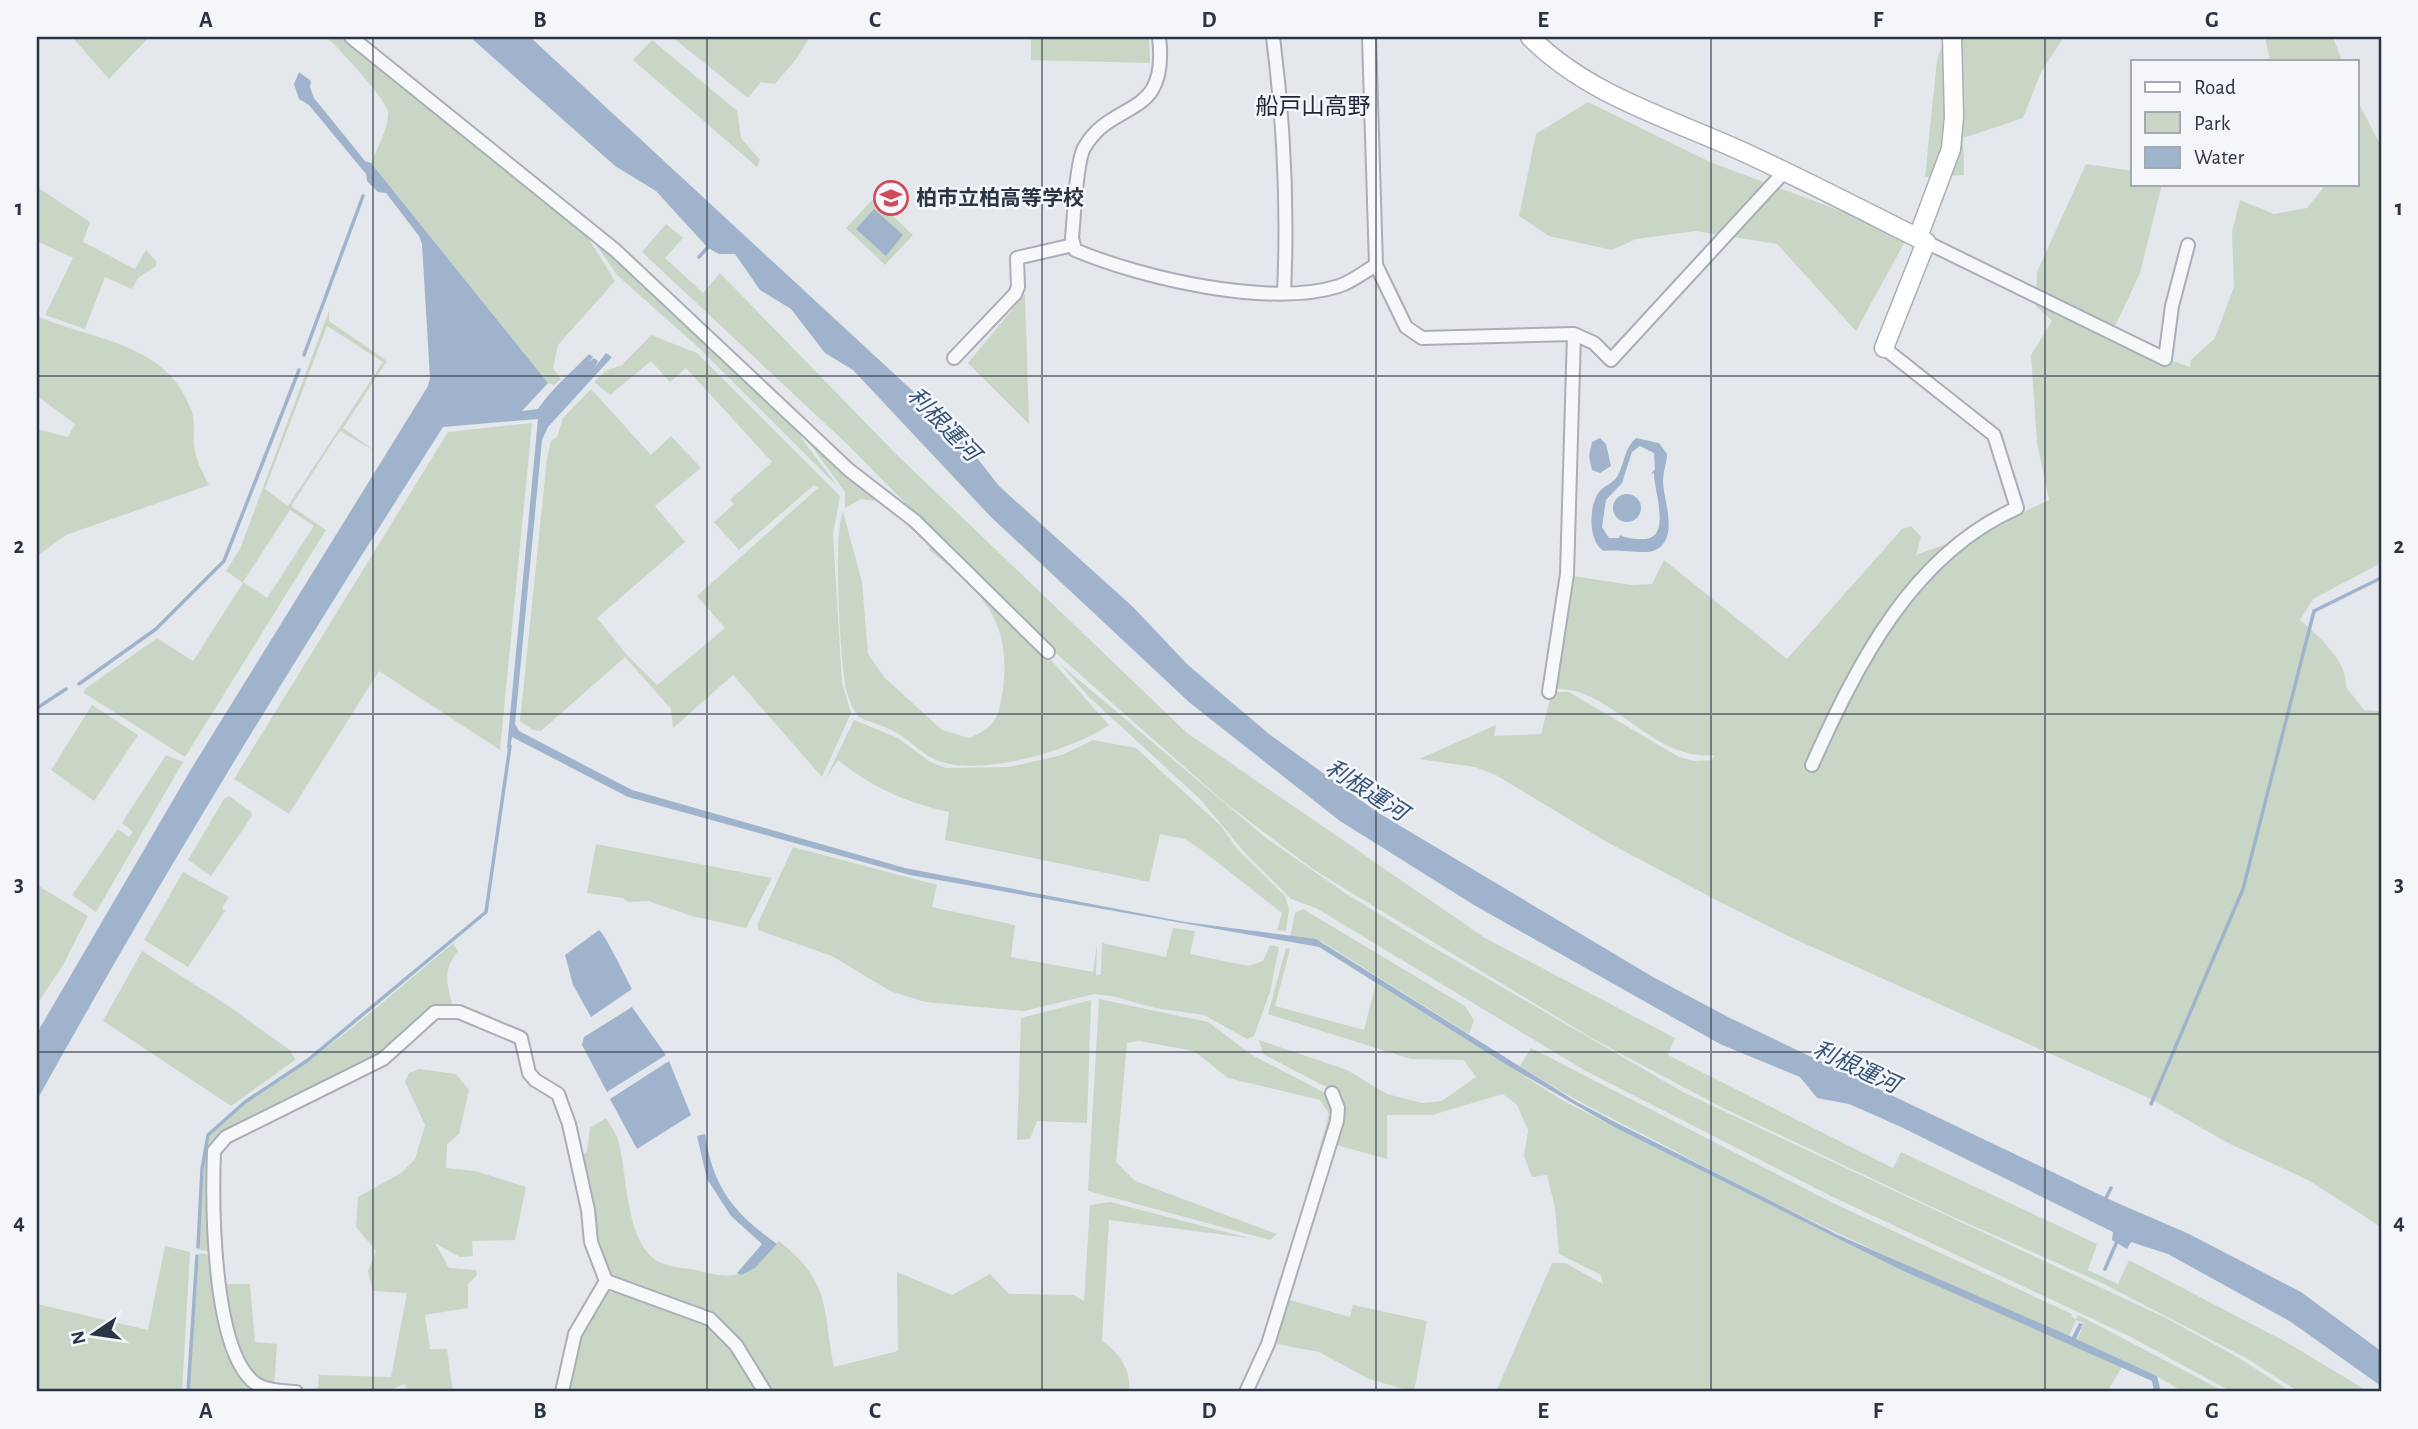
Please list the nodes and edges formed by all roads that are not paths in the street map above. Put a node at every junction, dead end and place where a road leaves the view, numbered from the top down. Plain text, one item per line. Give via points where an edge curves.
1 (351, 37) edge
2 (1159, 37) edge
3 (1273, 37) edge
4 (1369, 37) edge
5 (1530, 37) edge
6 (1952, 37) edge
7 (1785, 172) junction
8 (1922, 239) junction
9 (1073, 245) junction
10 (2188, 245) dead end
11 (1376, 265) junction
12 (1284, 293) junction
13 (1574, 334) junction
14 (1884, 348) joint
15 (954, 358) dead end
16 (1048, 652) dead end
17 (1549, 692) dead end
18 (1812, 765) dead end
19 (1332, 1093) dead end
20 (606, 1282) junction
21 (296, 1392) edge
22 (562, 1392) edge
23 (765, 1392) edge
24 (1246, 1392) edge

1 - 16 street via 615,250 849,470 915,521
2 - 9 street via 1161,66 1153,88 1083,150
3 - 12 street via 1283,118
4 - 11 street
5 - 7 street via 1583,81
6 - 8 street via 1951,149
7 - 8 street
7 - 13 street via 1611,360 1594,343
8 - 10 street via 2165,359 2172,306
8 - 14 street
9 - 12 street via 1084,254 1197,285
9 - 15 street via 1017,258 1015,294
11 - 12 street via 1342,285
11 - 13 street via 1406,327 1422,338
13 - 17 street via 1567,574
14 - 18 street via 1994,435 2017,508 1964,539 1910,594 1870,647
19 - 24 street via 1338,1108 1334,1133 1268,1344
20 - 21 street via 591,1242 575,1147 558,1094 529,1073 521,1038 459,1012 435,1012 383,1059 226,1137 214,1151 220,1296 231,1346 239,1366 254,1383
20 - 22 street via 575,1334
20 - 23 street via 710,1319 732,1339

